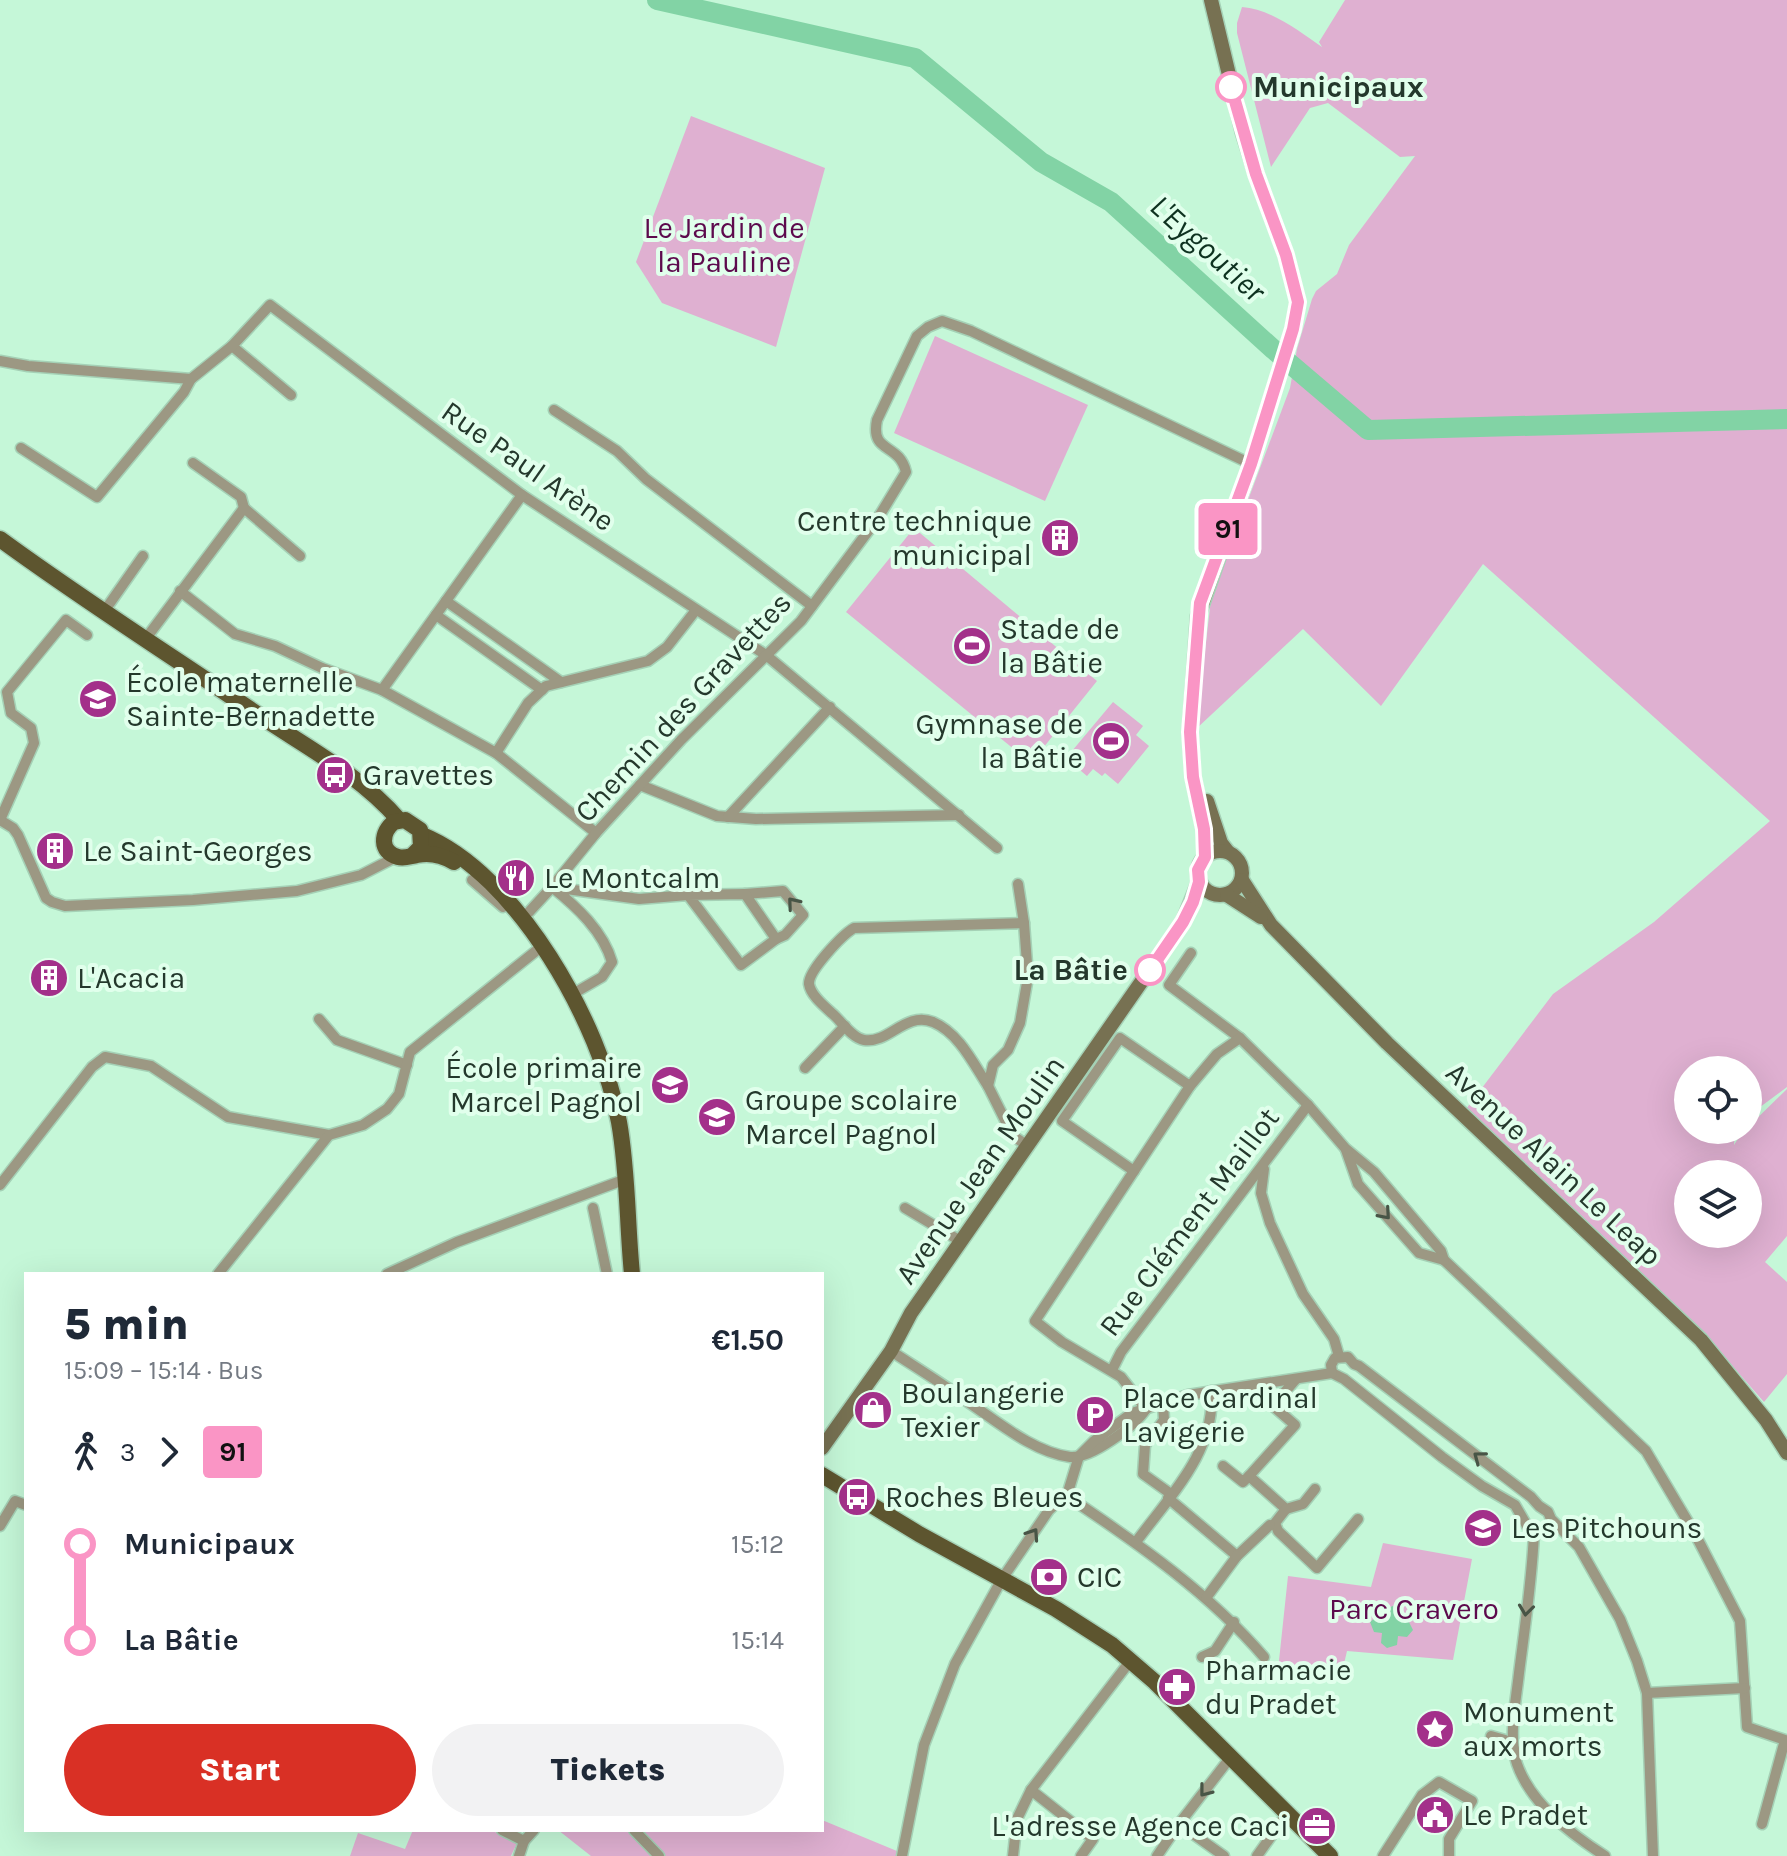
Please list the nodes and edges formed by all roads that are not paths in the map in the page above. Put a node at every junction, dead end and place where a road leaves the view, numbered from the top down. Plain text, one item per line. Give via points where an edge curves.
1 (1211, 0) edge
2 (232, 346) junction
3 (0, 361) edge
4 (191, 379) junction
5 (291, 395) dead end
6 (554, 410) dead end
7 (21, 448) dead end
8 (193, 463) dead end
9 (1251, 464) junction
10 (522, 495) junction
11 (244, 508) junction
12 (0, 539) edge
13 (143, 556) dead end
14 (300, 556) dead end
15 (180, 591) junction
16 (446, 601) junction
17 (812, 606) junction
18 (696, 610) junction
19 (103, 613) junction
20 (436, 615) junction
21 (87, 635) dead end
22 (144, 641) junction
23 (766, 655) junction
24 (561, 682) junction
25 (382, 690) junction
26 (542, 690) junction
27 (4, 703) edge
28 (830, 707) junction
29 (1191, 739) junction
30 (496, 753) junction
31 (640, 785) junction
32 (959, 815) junction
33 (728, 817) junction
34 (0, 820) edge
35 (399, 820) junction
36 (596, 833) junction
37 (422, 835) junction
38 (395, 847) junction
39 (997, 848) dead end
40 (1228, 852) junction
41 (1205, 857) junction
42 (361, 875) junction
43 (472, 880) junction
44 (1242, 880) junction
45 (1199, 882) junction
46 (1018, 884) dead end
47 (552, 887) junction
48 (745, 894) junction
49 (688, 895) junction
50 (1221, 895) junction
51 (522, 918) junction
52 (1183, 922) junction
53 (1024, 923) junction
54 (1271, 925) junction
55 (776, 939) junction
56 (536, 951) junction
57 (1191, 953) dead end
58 (571, 995) junction
59 (319, 1019) dead end
60 (845, 1026) junction
61 (1240, 1038) junction
62 (595, 1047) junction
63 (407, 1065) junction
64 (805, 1068) dead end
65 (988, 1086) junction
66 (1190, 1086) junction
67 (1308, 1105) junction
68 (329, 1135) junction
69 (1028, 1146) junction
70 (1345, 1148) junction
71 (1268, 1159) junction
72 (1134, 1171) junction
73 (626, 1179) junction
74 (0, 1185) edge
75 (593, 1208) dead end
76 (905, 1208) dead end
77 (962, 1242) junction
78 (1444, 1260) junction
79 (220, 1272) edge
80 (391, 1272) edge
81 (607, 1272) edge
82 (632, 1272) edge
83 (891, 1351) junction
84 (1339, 1356) junction
85 (1354, 1364) junction
86 (1112, 1370) junction
87 (1332, 1373) junction
88 (1296, 1379) junction
89 (1344, 1379) junction
90 (1250, 1386) junction
91 (1211, 1391) junction
92 (1163, 1403) junction
93 (1273, 1406) junction
94 (1146, 1409) junction
95 (824, 1445) edge
96 (1787, 1453) edge
97 (1079, 1456) junction
98 (1223, 1466) dead end
99 (824, 1476) edge
100 (1249, 1476) junction
101 (1315, 1489) dead end
102 (1068, 1492) junction
103 (1170, 1496) junction
104 (21, 1503) edge
105 (1539, 1506) junction
106 (1286, 1509) junction
107 (1524, 1518) junction
108 (1358, 1519) dead end
109 (1551, 1519) junction
110 (1272, 1524) junction
111 (0, 1526) edge
112 (1546, 1530) junction
113 (1534, 1533) junction
114 (1136, 1542) junction
115 (1579, 1547) junction
116 (1237, 1556) junction
117 (1002, 1579) junction
118 (1206, 1598) junction
119 (1234, 1622) junction
120 (1202, 1657) dead end
121 (1264, 1657) dead end
122 (1131, 1660) junction
123 (1745, 1688) junction
124 (1647, 1693) junction
125 (1514, 1730) junction
126 (1514, 1749) junction
127 (1230, 1758) junction
128 (1031, 1790) junction
129 (1287, 1814) junction
130 (1179, 1824) junction
131 (1762, 1824) dead end
132 (506, 1832) edge
133 (532, 1832) edge
134 (636, 1832) edge
135 (524, 1841) junction
136 (519, 1856) edge
137 (659, 1856) edge
138 (902, 1856) edge
139 (1013, 1856) edge
140 (1081, 1856) edge
141 (1157, 1856) edge
142 (1224, 1856) edge
143 (1257, 1856) edge
144 (1330, 1856) edge
145 (1383, 1856) edge
146 (1449, 1856) edge
147 (1605, 1856) edge
148 (1653, 1856) edge

1 - 9 street via 1243,133 1298,302
2 - 4 street
2 - 5 street
2 - 10 street, Rue Paul Arène via 270,305
3 - 4 street
4 - 7 street via 97,497
6 - 17 street via 617,451
8 - 11 street via 241,497
9 - 17 street, Chemin des Gravettes via 942,321 917,336 877,420 877,440 903,460 906,472
9 - 29 street via 1200,603
10 - 16 street
10 - 18 street, Rue Paul Arène
11 - 14 street
11 - 15 street
12 - 19 main road
13 - 19 street
15 - 22 street
15 - 25 street via 235,634
16 - 20 street
16 - 24 street
17 - 23 street, Chemin des Gravettes
18 - 23 street, Rue Paul Arène
18 - 24 street via 667,647 648,661
19 - 22 main road
20 - 25 street
20 - 26 street
21 - 27 street via 66,620 7,692
22 - 35 main road via 370,790
22 - 38 main road via 182,674 353,787 372,804
23 - 28 street, Rue Paul Arène
23 - 31 street, Chemin des Gravettes
24 - 26 street
25 - 30 street
26 - 30 street
27 - 34 street via 31,728 34,743
28 - 32 street, Rue Paul Arène
28 - 33 street
29 - 40 street via 1212,820
29 - 41 street
30 - 36 street
31 - 33 street
31 - 36 street, Chemin des Gravettes
32 - 33 street
32 - 39 street, Rue Paul Arène
34 - 42 street via 13,828 46,898 58,905 297,891
35 - 37 main road via 411,822
35 - 38 main road
36 - 47 street, Chemin des Gravettes
37 - 38 main road via 421,847
37 - 51 main road via 460,858
38 - 42 street
38 - 42 street
38 - 43 main road via 444,857
40 - 41 street
40 - 44 street via 1240,863
41 - 45 street
43 - 51 street
43 - 56 main road
44 - 50 street
44 - 54 street, Avenue Alain Le Leap
45 - 50 street via 1206,891
45 - 52 street, Avenue Jean Moulin
46 - 53 street
47 - 49 street via 639,899
47 - 51 street, Chemin des Gravettes
47 - 58 street via 590,924 608,947 612,962 602,977
48 - 49 street
48 - 55 street
55 -> 48 street via 803,915 783,891
49 - 55 street via 741,965
50 - 52 street, Avenue Jean Moulin
50 - 54 street, Avenue Alain Le Leap
51 - 58 main road
52 - 69 street, Avenue Jean Moulin
53 - 60 street via 854,928 811,974 809,985
53 - 65 street via 1028,977 1020,1023 1008,1050 993,1065
54 - 96 street, Avenue Alain Le Leap via 1387,1043 1701,1340
56 - 62 main road
56 - 63 street via 410,1052
57 - 61 street via 1169,985
58 - 62 main road
59 - 63 street via 337,1040
60 - 64 street
60 - 65 street via 859,1039 873,1041 908,1021 928,1020 946,1028
61 - 66 street via 1217,1054
61 - 67 street
62 - 73 main road via 619,1122
63 - 68 street via 399,1094 387,1109 363,1125
65 - 69 street via 1013,1136
66 - 72 street
66 - 72 street via 1120,1038 1062,1121
67 - 70 street
67 - 71 street, Rue Clément Maillot
68 - 74 street via 228,1117 151,1066 105,1057
68 - 79 street
69 - 77 street, Avenue Jean Moulin
70 - 78 street via 1374,1172
70 -> 78 street via 1358,1184 1419,1253
71 - 84 street via 1261,1193 1270,1223
71 - 86 street, Rue Clément Maillot
72 - 86 street via 1035,1321
73 - 80 street
73 - 82 main road
75 - 81 street
76 - 77 street
77 - 83 street, Avenue Jean Moulin
78 - 123 street via 1646,1451 1740,1621
83 - 95 street, Avenue Jean Moulin
83 - 97 street via 1027,1440
84 - 85 street
84 - 87 street
85 - 89 street
105 -> 85 street
86 - 94 street
87 - 88 street
87 - 89 street
88 - 90 street
88 - 93 street
89 - 107 street via 1482,1486 1507,1499
90 - 91 street
90 - 93 street
91 - 92 street
91 - 103 street via 1213,1409 1201,1451
92 - 94 street
92 - 103 street via 1164,1420 1145,1445 1143,1474
93 - 100 street via 1295,1425
94 - 97 street via 1139,1420
97 - 102 street
98 - 100 street via 1243,1482
99 - 117 main road
100 - 106 street
101 - 106 street via 1303,1504
102 - 114 street
117 -> 102 street via 1049,1510
103 - 114 street
103 - 116 street
104 - 111 street
105 - 107 street
105 - 109 street
106 - 110 street
107 - 113 street
108 - 110 street via 1317,1568
109 - 112 street
109 - 115 street
110 - 116 street
112 - 113 street
112 - 115 street
113 -> 125 street
114 - 118 street
115 - 124 street via 1620,1619
116 - 118 street
117 - 122 main road
117 - 138 street via 955,1664 924,1745
118 - 119 street
119 - 120 street via 1215,1651
119 - 121 street
122 - 127 main road
122 - 128 street
123 - 124 street
123 - 131 street via 1747,1727 1785,1740
124 - 148 street
125 - 126 street
125 - 126 street via 1492,1733
126 - 147 street via 1518,1766 1557,1821
127 - 129 main road
127 -> 130 street
128 - 139 street via 1017,1819
128 - 140 street via 1093,1839
129 - 143 street
129 - 144 main road
130 - 141 street
130 - 142 street
132 - 135 street
133 - 135 street
134 - 137 street
135 - 136 street
145 - 146 street via 1422,1795 1439,1782 1472,1801 1449,1839

